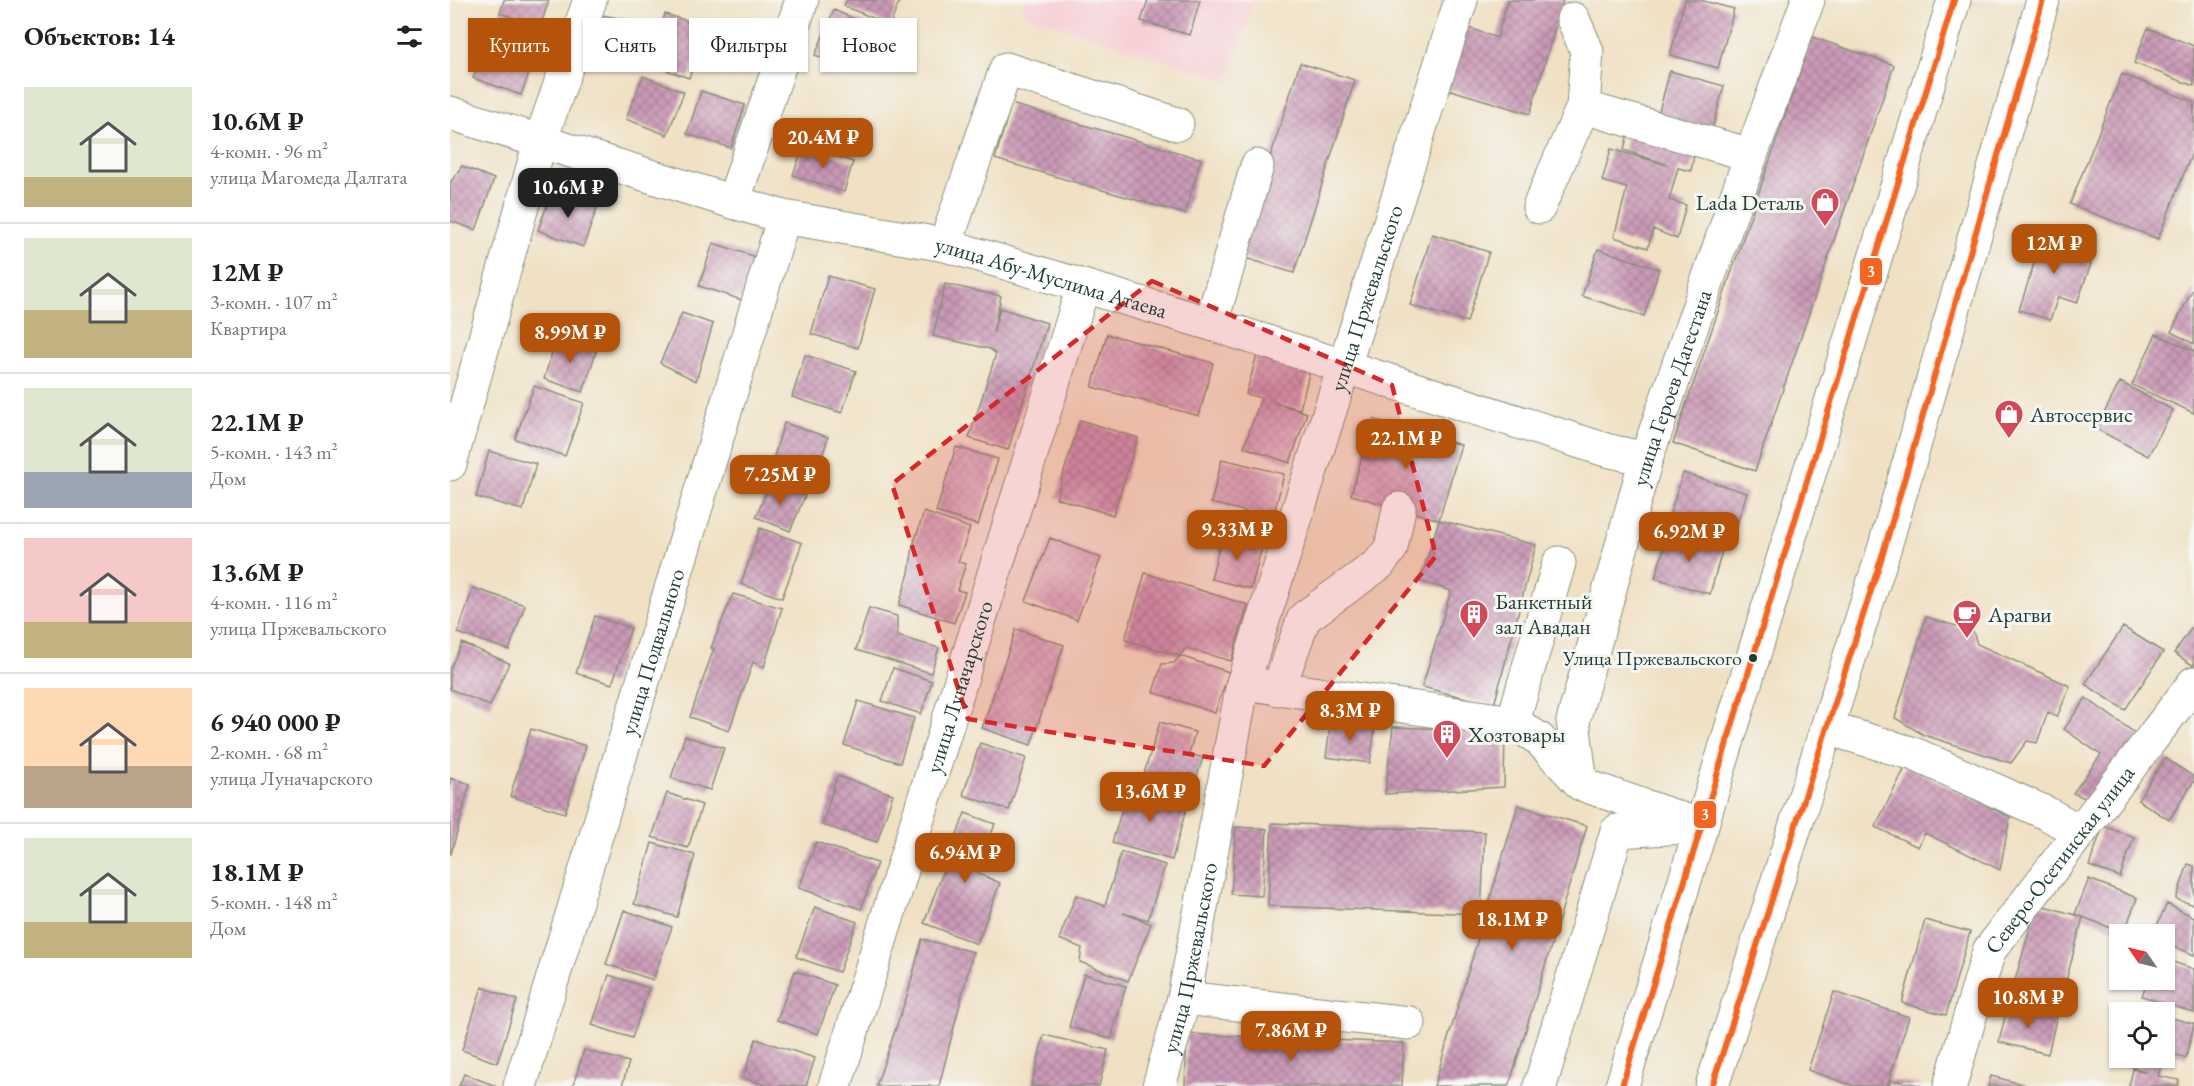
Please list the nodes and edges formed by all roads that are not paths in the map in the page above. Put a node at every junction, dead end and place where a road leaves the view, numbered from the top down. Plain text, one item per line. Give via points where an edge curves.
1 (590, 0) edge
2 (802, 0) edge
3 (1461, 0) edge
4 (1808, 0) edge
5 (1954, 0) edge
6 (2043, 0) edge
7 (1573, 19) dead end
8 (1583, 107) junction
9 (450, 114) edge
10 (1177, 124) dead end
11 (540, 142) junction
12 (1751, 155) junction
13 (1257, 166) dead end
14 (733, 202) junction
15 (1539, 207) dead end
16 (784, 217) junction
17 (945, 245) junction
18 (1083, 287) junction
19 (1211, 324) junction
20 (1345, 367) junction
21 (1646, 459) junction
22 (450, 464) edge
23 (1399, 509) dead end
24 (1559, 563) dead end
25 (1243, 683) junction
26 (2194, 683) edge
27 (1278, 689) junction
28 (1513, 722) junction
29 (1827, 728) junction
30 (1581, 784) junction
31 (1702, 826) junction
32 (2080, 832) junction
33 (1184, 998) junction
34 (1409, 1023) dead end
35 (520, 1086) edge
36 (835, 1086) edge
37 (1159, 1086) edge
38 (1540, 1086) edge
39 (1622, 1086) edge
40 (1712, 1086) edge
41 (1950, 1086) edge

1 - 11 street
2 - 14 street
3 - 20 street, улица Пржевальского
4 - 12 street, улица Героев Дагестана
5 - 31 street
6 - 29 street via 1883,553
7 - 8 street via 1587,51
8 - 12 street
8 - 15 street
9 - 11 street, улица Абу-Муслима Атаева
10 - 17 street via 1006,69
11 - 14 street, улица Абу-Муслима Атаева
11 - 22 street
12 - 21 street, улица Героев Дагестана
13 - 19 street
14 - 16 street, улица Абу-Муслима Атаева
16 - 17 street, улица Абу-Муслима Атаева
16 - 35 street, улица Подвального
17 - 18 street, улица Абу-Муслима Атаева
18 - 19 street, улица Абу-Муслима Атаева
18 - 36 street, улица Луначарского
19 - 20 street, улица Абу-Муслима Атаева
20 - 21 street, улица Абу-Муслима Атаева via 1606,450
20 - 25 street, улица Пржевальского
21 - 30 street, улица Героев Дагестана via 1573,721
23 - 27 street via 1391,548 1379,564 1304,618
24 - 28 street
25 - 27 street
25 - 33 street, улица Пржевальского
26 - 32 street, Северо-Осетинская улица
27 - 28 street
28 - 30 street via 1539,739
29 - 32 street via 1914,754
29 - 40 street
30 - 31 street
31 - 38 street via 1617,831
31 - 39 street
32 - 41 street, Северо-Осетинская улица via 1989,951
33 - 34 street
33 - 37 street, улица Пржевальского

